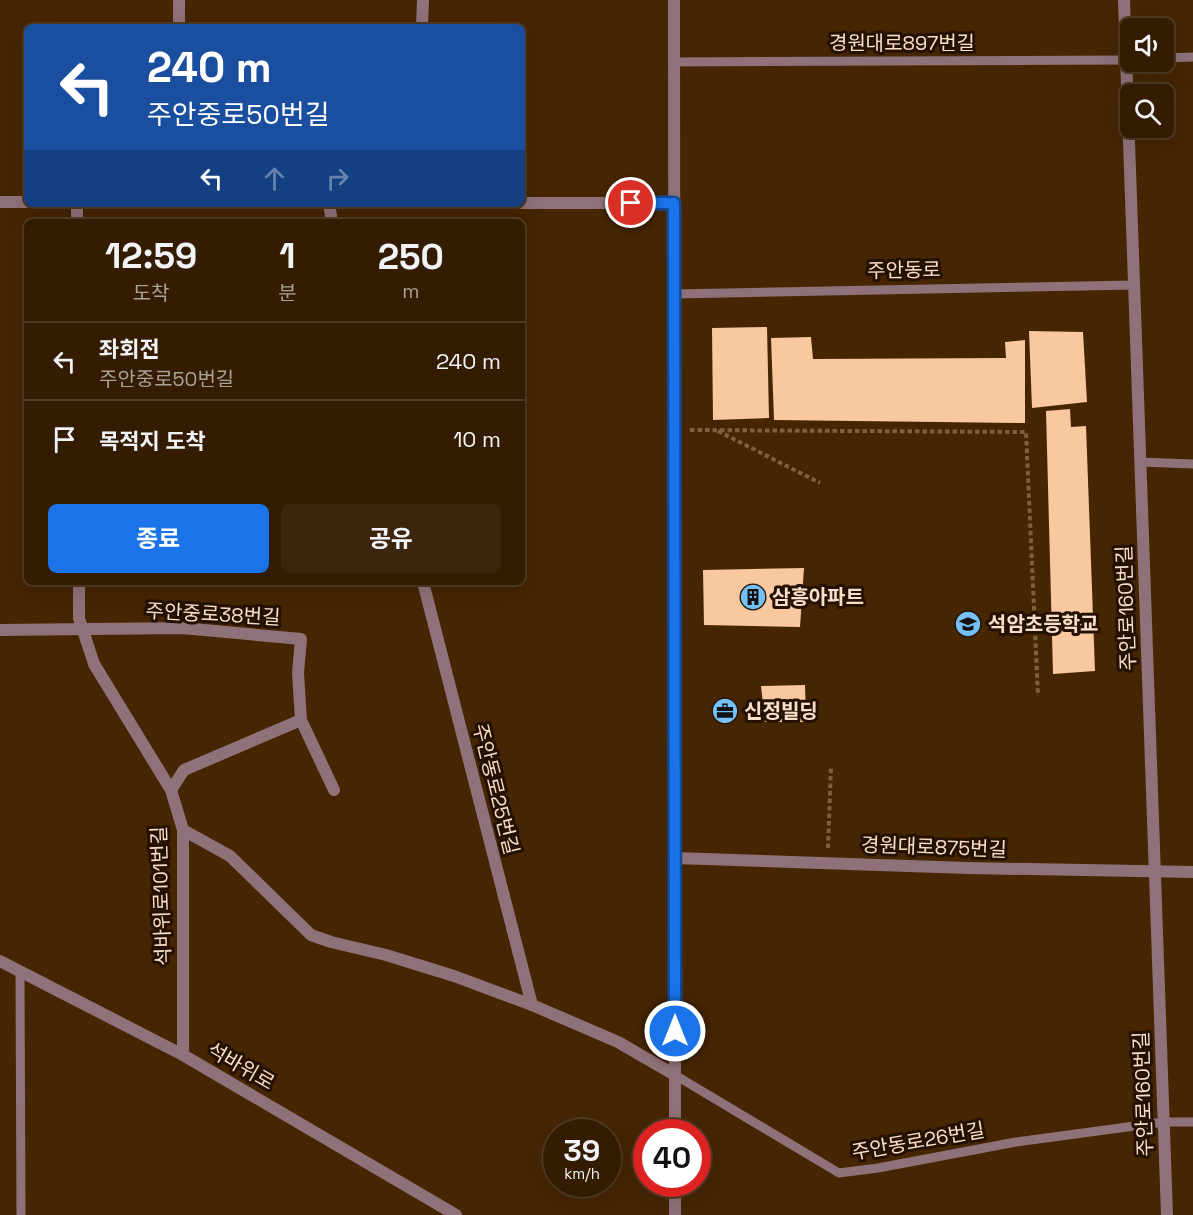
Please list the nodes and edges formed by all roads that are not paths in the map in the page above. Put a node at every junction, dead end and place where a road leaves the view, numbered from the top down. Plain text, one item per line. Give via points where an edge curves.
1 (179, 0) edge
2 (423, 0) edge
3 (674, 0) edge
4 (1124, 0) edge
5 (1125, 18) edge
6 (179, 24) edge
7 (423, 24) edge
8 (1193, 57) edge
9 (1174, 58) edge
10 (1120, 60) edge
11 (674, 62) junction
12 (1128, 72) edge
13 (0, 202) edge
14 (24, 202) edge
15 (525, 203) edge
16 (674, 203) junction
17 (1134, 285) junction
18 (674, 294) junction
19 (1140, 462) junction
20 (1193, 464) edge
21 (79, 585) edge
22 (424, 585) edge
23 (81, 629) junction
24 (0, 630) edge
25 (300, 720) junction
26 (171, 790) junction
27 (334, 790) dead end
28 (183, 830) junction
29 (675, 858) junction
30 (1155, 872) junction
31 (1193, 872) edge
32 (0, 961) edge
33 (20, 972) junction
34 (532, 1005) junction
35 (183, 1055) junction
36 (675, 1075) junction
37 (675, 1119) edge
38 (1164, 1122) junction
39 (1193, 1122) edge
40 (675, 1197) edge
41 (21, 1215) edge
42 (456, 1215) edge
43 (675, 1215) edge
44 (1167, 1215) edge

1 - 6 street
2 - 7 street
3 - 11 street
4 - 5 street, 주안로160번길
8 - 9 lane
10 - 11 lane, 경원대로897번길
11 - 16 street
12 - 17 street, 주안로160번길
13 - 14 street
15 - 16 street
16 - 18 street
17 - 18 lane, 주안동로
17 - 19 street, 주안로160번길
18 - 29 street
19 - 20 lane
19 - 30 street, 주안로160번길
21 - 23 street, 석바위로101번길
22 - 34 street, 주안동로25번길
23 - 24 street, 주안중로38번길
23 - 25 street, 주안중로38번길 via 182,628 301,639
23 - 26 street, 석바위로101번길 via 94,664
25 - 26 street via 184,770
25 - 27 street, 주안중로38번길
26 - 28 street, 석바위로101번길
28 - 34 street via 230,856 311,935 454,976
28 - 35 street, 석바위로101번길
29 - 30 street, 경원대로875번길
29 - 36 street
30 - 31 street, 경원대로875번길
30 - 38 street, 주안로160번길
32 - 33 street, 석바위로
33 - 35 street, 석바위로
33 - 41 lane
34 - 36 street via 618,1042
35 - 42 street, 석바위로
36 - 37 street
36 - 38 lane, 주안동로26번길 via 839,1173 1016,1142
38 - 39 lane, 주안동로26번길
38 - 44 street, 주안로160번길
40 - 43 street

